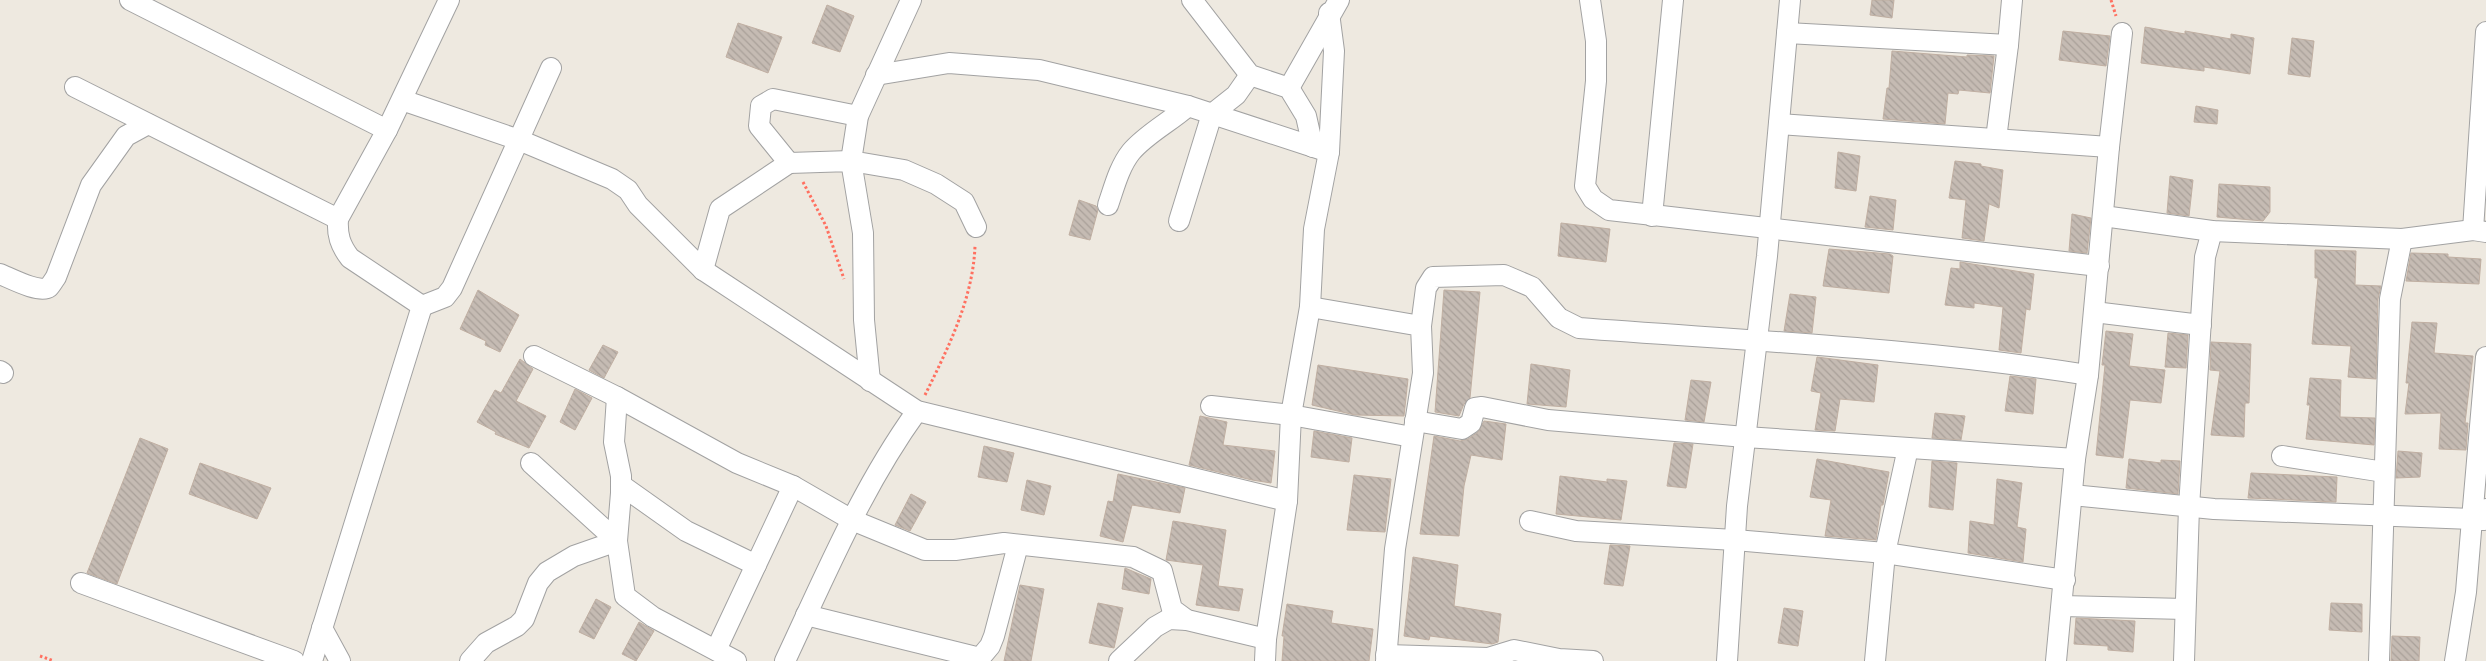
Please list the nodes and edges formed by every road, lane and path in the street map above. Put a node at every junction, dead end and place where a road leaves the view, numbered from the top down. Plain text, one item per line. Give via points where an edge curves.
1 (130, 0) edge
2 (449, 0) edge
3 (911, 0) edge
4 (1192, 0) edge
5 (1590, 0) edge
6 (1673, 0) edge
7 (1790, 0) edge
8 (2012, 0) edge
9 (1334, 7) edge
10 (2486, 32) edge
11 (1787, 33) junction
12 (2122, 33) dead end
13 (2008, 45) junction
14 (551, 68) dead end
15 (876, 75) junction
16 (1250, 75) junction
17 (75, 87) dead end
18 (1289, 88) junction
19 (402, 100) junction
20 (1188, 106) junction
21 (1212, 114) junction
22 (858, 116) junction
23 (148, 124) junction
24 (1778, 124) junction
25 (387, 130) junction
26 (1996, 139) junction
27 (519, 140) junction
28 (2109, 147) junction
29 (1321, 150) junction
30 (850, 161) junction
31 (789, 163) junction
32 (1108, 206) dead end
33 (1652, 216) junction
34 (2103, 216) junction
35 (338, 220) junction
36 (1179, 221) dead end
37 (976, 227) joint
38 (1769, 227) junction
39 (2212, 231) junction
40 (2479, 231) edge
41 (2402, 239) junction
42 (2099, 266) junction
43 (703, 270) junction
44 (0, 274) edge
45 (845, 282) dead end
46 (422, 306) junction
47 (1310, 307) junction
48 (2094, 312) junction
49 (2201, 325) junction
50 (1421, 326) junction
51 (1756, 342) junction
52 (534, 356) dead end
53 (2486, 357) edge
54 (2088, 375) junction
55 (870, 381) junction
56 (618, 396) junction
57 (1211, 406) dead end
58 (917, 411) junction
59 (1291, 415) junction
60 (1414, 429) junction
61 (1745, 437) junction
62 (1908, 448) junction
63 (2282, 456) dead end
64 (2075, 459) junction
65 (531, 463) dead end
66 (2384, 472) junction
67 (621, 485) junction
68 (793, 486) junction
69 (2072, 495) junction
70 (1287, 502) junction
71 (2190, 506) junction
72 (2382, 515) junction
73 (2481, 516) edge
74 (852, 520) junction
75 (1530, 521) dead end
76 (1735, 540) junction
77 (617, 541) junction
78 (1018, 545) junction
79 (1886, 552) junction
80 (756, 565) junction
81 (2064, 580) junction
82 (80, 583) dead end
83 (2062, 606) junction
84 (2185, 609) junction
85 (806, 615) junction
86 (1187, 620) junction
87 (322, 628) junction
88 (1266, 639) junction
89 (716, 650) junction
90 (40, 656) dead end
91 (1386, 658) edge
92 (980, 659) edge
93 (1559, 660) edge
94 (54, 661) edge
95 (294, 661) edge
96 (312, 661) edge
97 (340, 661) edge
98 (470, 661) edge
99 (736, 661) edge
100 (784, 661) edge
101 (1119, 661) edge
102 (1265, 661) edge
103 (1594, 661) edge
104 (1727, 661) edge
105 (1875, 661) edge
106 (2056, 661) edge
107 (2184, 661) edge
108 (2379, 661) edge
109 (2455, 661) edge

1 - 25 street
2 - 19 street
3 - 15 street
4 - 16 street
5 - 33 street via 1596,41 1596,82 1585,186 1593,199 1609,210
6 - 33 street
7 - 11 street
8 - 13 street
9 - 18 street
9 - 29 street via 1334,51
10 - 40 street
11 - 13 street
11 - 24 street
12 - 28 street
13 - 26 street
14 - 27 street
15 - 20 street via 948,63 1039,70
15 - 22 street
16 - 18 street
16 - 21 street via 1236,95
17 - 23 street
18 - 29 street
19 - 25 street
19 - 27 street
20 - 21 street
20 - 32 street via 1129,154
21 - 29 street
21 - 36 street
22 - 30 street
22 - 31 street via 773,99 761,106 759,126
23 - 35 street
23 - 44 street via 126,136 91,185 56,277 48,288 35,288
24 - 26 street
24 - 38 street
25 - 35 street
26 - 28 street
27 - 43 street via 612,179 628,190 638,205
27 - 46 street via 452,288 445,297
28 - 34 street
29 - 47 street
30 - 31 street
30 - 37 street via 904,170 936,184 964,202
30 - 55 street via 863,233 864,320
31 - 43 street via 720,209
31 - 45 path via 810,193 826,226
33 - 38 street
34 - 39 street
34 - 42 street
35 - 46 street via 337,232 342,248 350,258
37 - 58 path via 975,262 956,332
38 - 42 street
38 - 51 street
39 - 41 street
39 - 49 street via 2205,257
40 - 41 street
41 - 66 street via 2390,299
42 - 48 street
43 - 55 street
46 - 87 street
47 - 50 street
47 - 59 street
48 - 49 street
48 - 54 street
49 - 71 street
50 - 51 street via 1426,288 1433,277 1504,275 1532,287 1559,318 1579,328
50 - 60 street via 1423,373
51 - 54 street via 1921,353
51 - 61 street
52 - 56 street
53 - 73 street
54 - 64 street
55 - 58 street
56 - 67 street via 614,442
56 - 68 street via 720,454
57 - 59 street
58 - 70 street
58 - 74 street via 899,435
59 - 60 street
59 - 70 street
60 - 61 street via 1462,429 1471,424 1475,408 1482,407 1548,420
60 - 91 street via 1396,549
61 - 62 street
61 - 76 street
62 - 64 street
62 - 79 street
63 - 66 street
64 - 69 street
65 - 77 street
66 - 72 street
67 - 77 street
67 - 80 street via 686,532
68 - 74 street
68 - 80 street
69 - 71 street
69 - 81 street
70 - 88 street
71 - 72 street
71 - 84 street
72 - 73 street
72 - 108 street
73 - 109 street
74 - 78 street via 925,550 955,550 989,543
74 - 85 street
75 - 76 street via 1576,531
76 - 79 street
76 - 104 street
77 - 89 street via 626,596 653,617
77 - 98 street via 574,556 547,572 538,583 524,619 486,643
78 - 86 street via 1133,557 1143,561 1162,571 1172,609
78 - 92 street via 994,636
79 - 81 street
79 - 105 street
80 - 89 street
81 - 83 street
82 - 95 street
83 - 84 street
83 - 106 street
84 - 107 street
85 - 92 street
85 - 100 street
86 - 88 street
86 - 101 street via 1169,618
87 - 96 street
87 - 97 street
88 - 102 street
89 - 99 street
90 - 94 path
91 - 93 street via 1488,658 1514,650
93 - 103 street

